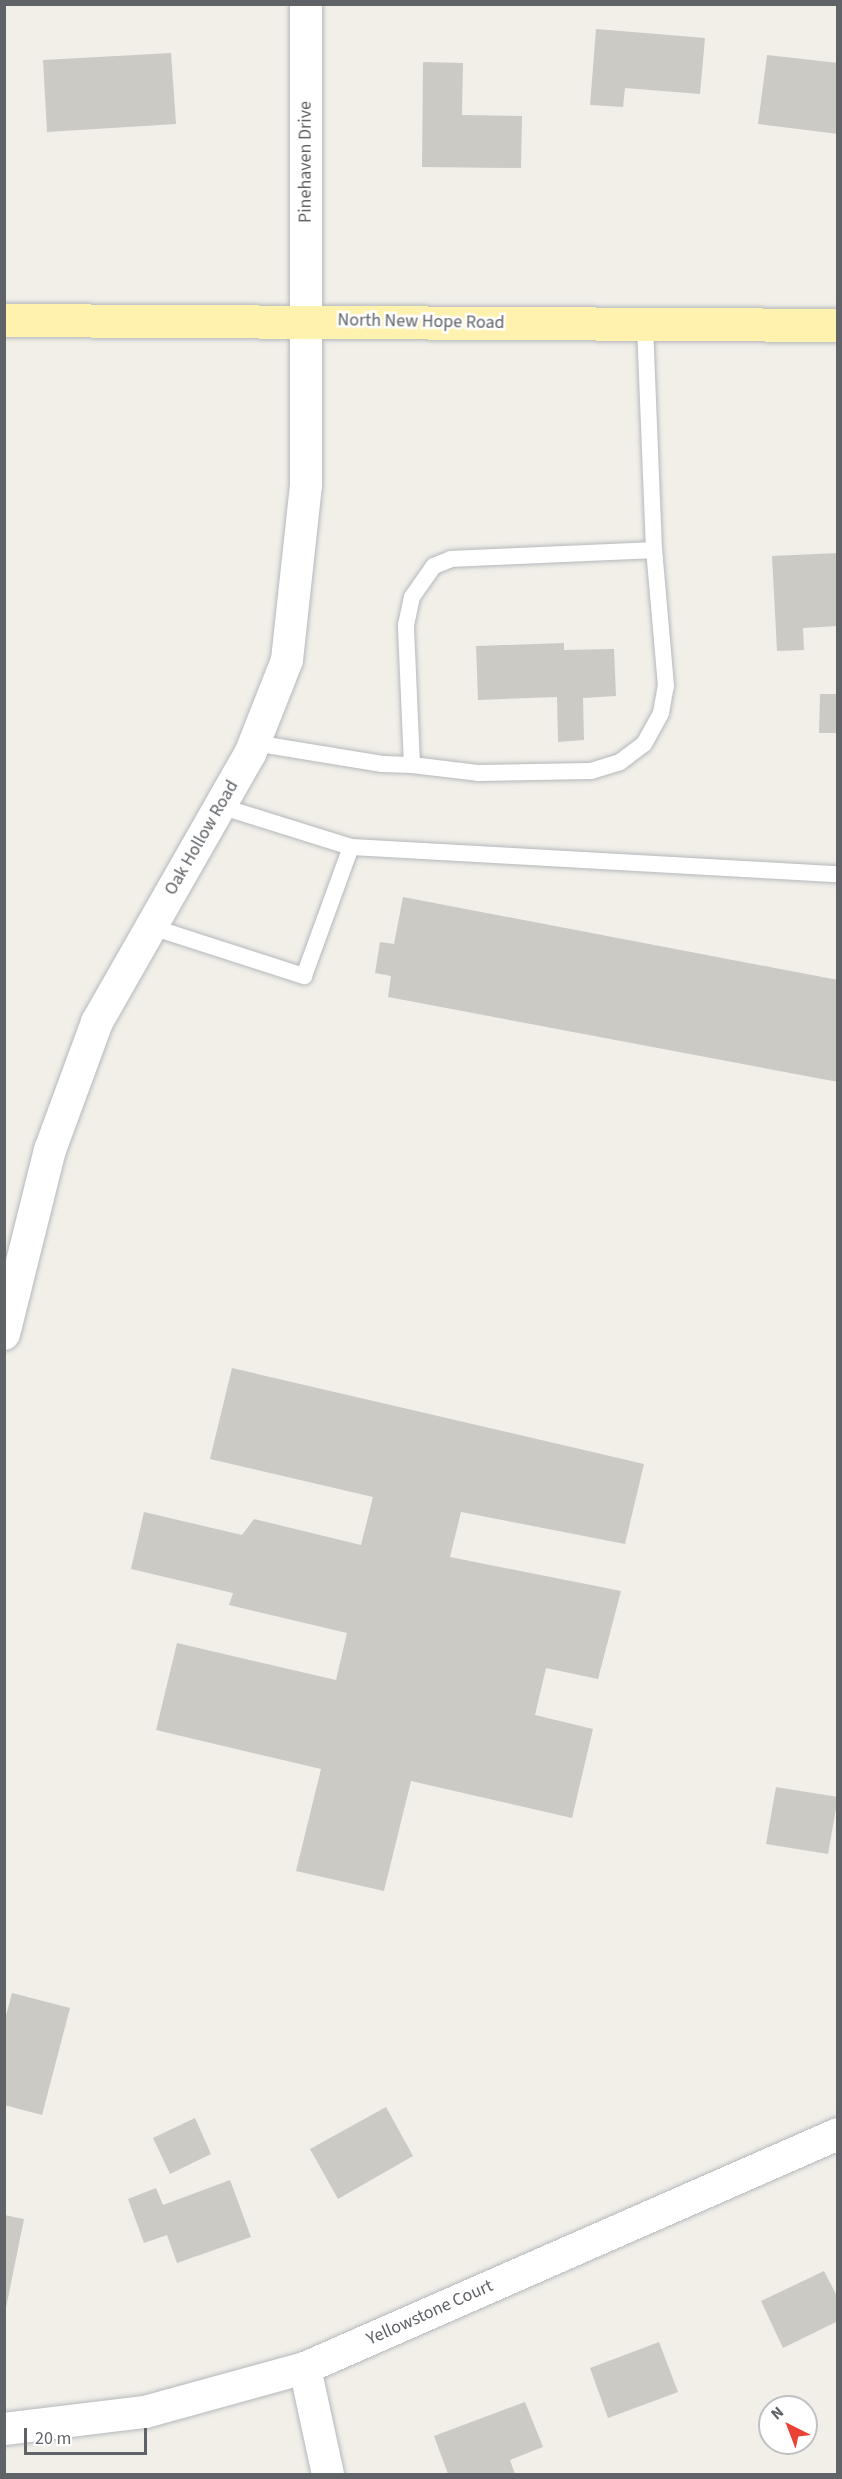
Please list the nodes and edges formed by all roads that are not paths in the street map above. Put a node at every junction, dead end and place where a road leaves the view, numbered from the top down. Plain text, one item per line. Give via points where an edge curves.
1 (306, 4) edge
2 (4, 320) edge
3 (306, 320) junction
4 (645, 325) junction
5 (837, 325) edge
6 (654, 550) junction
7 (254, 743) junction
8 (412, 765) junction
9 (220, 806) junction
10 (351, 847) junction
11 (837, 874) edge
12 (152, 927) junction
13 (4, 1334) edge
14 (837, 2134) edge
15 (305, 2368) junction
16 (4, 2429) edge
17 (328, 2475) edge

1 - 3 street, Pinehaven Drive
2 - 3 main road, North New Hope Road
3 - 4 main road, North New Hope Road
3 - 7 street, Oak Hollow Road via 306,485 287,660
4 - 5 main road, North New Hope Road
4 - 6 lane
6 - 8 lane via 451,559 435,566 412,597 406,625
6 - 8 lane via 666,686 661,713 644,744 620,762 591,771 478,773
7 - 8 lane via 382,764
7 - 9 street, Oak Hollow Road
9 - 10 lane
9 - 12 street, Oak Hollow Road
10 - 11 lane
10 - 12 lane via 304,976
12 - 13 street, Oak Hollow Road via 98,1022 50,1150
14 - 15 street, Yellowstone Court
15 - 16 street, Yellowstone Court via 145,2412
15 - 17 street

